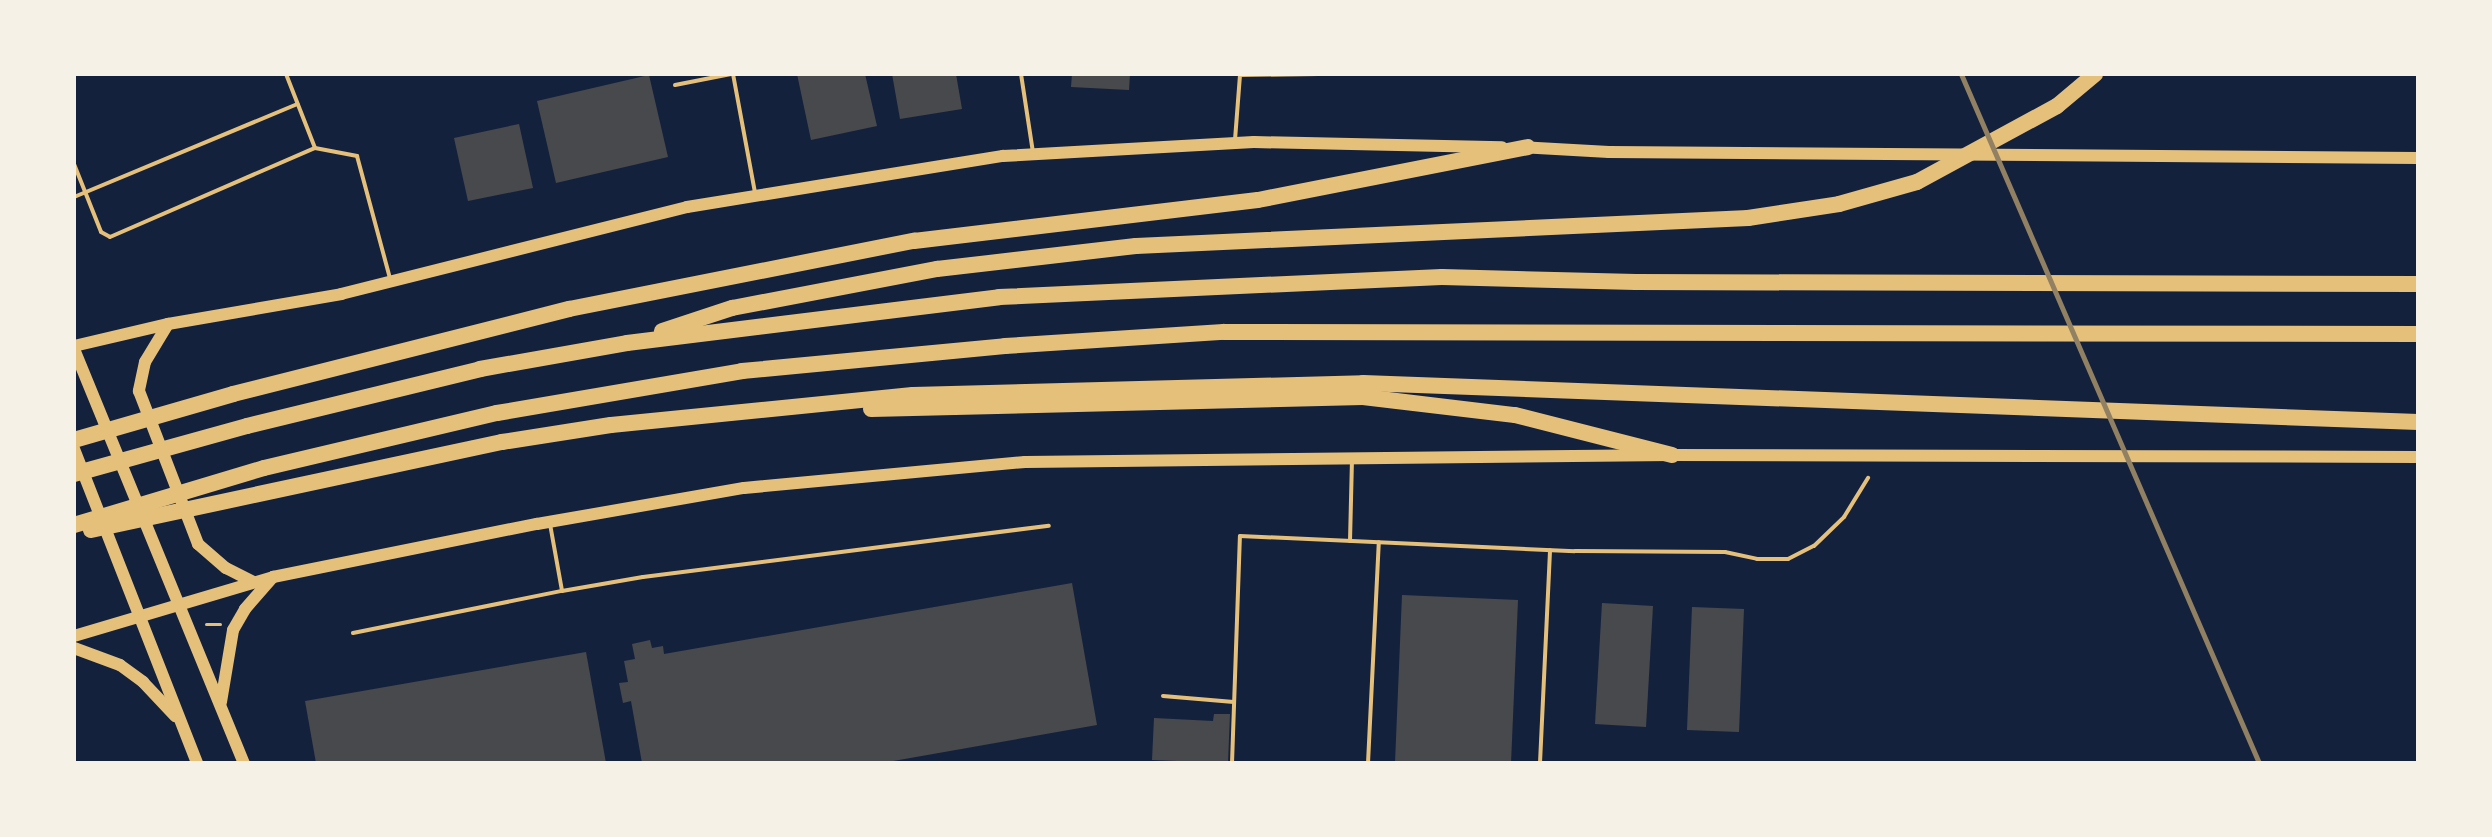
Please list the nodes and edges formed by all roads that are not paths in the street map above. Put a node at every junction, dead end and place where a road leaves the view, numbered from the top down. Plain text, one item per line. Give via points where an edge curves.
1 (286, 74) edge
2 (732, 74) edge
3 (1021, 74) edge
4 (1319, 74) edge
5 (2095, 74) edge
6 (675, 85) dead end
7 (298, 104) junction
8 (1235, 143) junction
9 (1528, 147) junction
10 (315, 148) junction
11 (1033, 154) junction
12 (2418, 158) edge
13 (74, 164) edge
14 (85, 192) junction
15 (755, 196) junction
16 (74, 197) edge
17 (390, 281) junction
18 (2418, 284) edge
19 (168, 324) junction
20 (2418, 334) edge
21 (627, 343) junction
22 (74, 347) edge
23 (738, 413) junction
24 (2418, 422) edge
25 (74, 440) edge
26 (74, 449) edge
27 (1672, 455) junction
28 (1352, 456) junction
29 (2418, 457) edge
30 (74, 474) edge
31 (1868, 478) dead end
32 (550, 522) junction
33 (74, 525) edge
34 (1049, 526) dead end
35 (74, 534) edge
36 (1350, 541) junction
37 (1379, 542) junction
38 (1550, 550) junction
39 (273, 577) junction
40 (253, 582) junction
41 (562, 591) junction
42 (178, 603) junction
43 (137, 616) junction
44 (353, 633) dead end
45 (74, 636) edge
46 (74, 648) edge
47 (1163, 696) dead end
48 (1234, 702) junction
49 (220, 706) junction
50 (181, 723) junction
51 (197, 763) edge
52 (244, 763) edge
53 (1232, 763) edge
54 (1368, 763) edge
55 (1540, 763) edge

1 - 7 lane
2 - 6 lane
2 - 15 lane
3 - 11 lane
4 - 8 lane via 1240,75
5 - 21 highway via 2057,106 1917,182 1839,204 1748,218 1136,246 937,269 732,308
7 - 10 lane
7 - 14 lane
8 - 9 main road
8 - 11 main road
9 - 12 main road
9 - 25 highway via 1258,200 914,241 569,309
10 - 14 lane via 110,237 101,232
10 - 17 lane via 357,156
11 - 15 main road
13 - 14 lane
14 - 16 lane
15 - 17 main road via 687,207
17 - 19 main road
18 - 21 highway via 1442,277 999,297
19 - 22 main road
19 - 40 main road via 145,362 139,391 198,544
20 - 33 highway via 1224,332 1005,346 758,369 497,413 264,468
21 - 30 highway via 480,369
22 - 42 main road
23 - 24 highway via 913,395 1348,383
23 - 27 highway via 1363,397 1515,415
23 - 35 highway via 502,442
26 - 43 main road
27 - 28 main road
27 - 29 main road
28 - 32 main road via 1025,462 744,488
28 - 36 lane
31 - 38 lane via 1844,517 1814,546 1788,559 1725,552
32 - 39 main road
32 - 41 lane
34 - 41 lane
36 - 37 lane
36 - 48 lane via 1240,536
37 - 38 lane
37 - 54 lane
38 - 55 lane
39 - 40 main road
39 - 49 main road via 233,630
40 - 42 main road
41 - 44 lane
42 - 43 main road
42 - 49 main road
43 - 45 main road
43 - 50 main road
46 - 50 main road via 120,665
47 - 48 lane
48 - 53 lane
49 - 52 main road
50 - 51 main road

